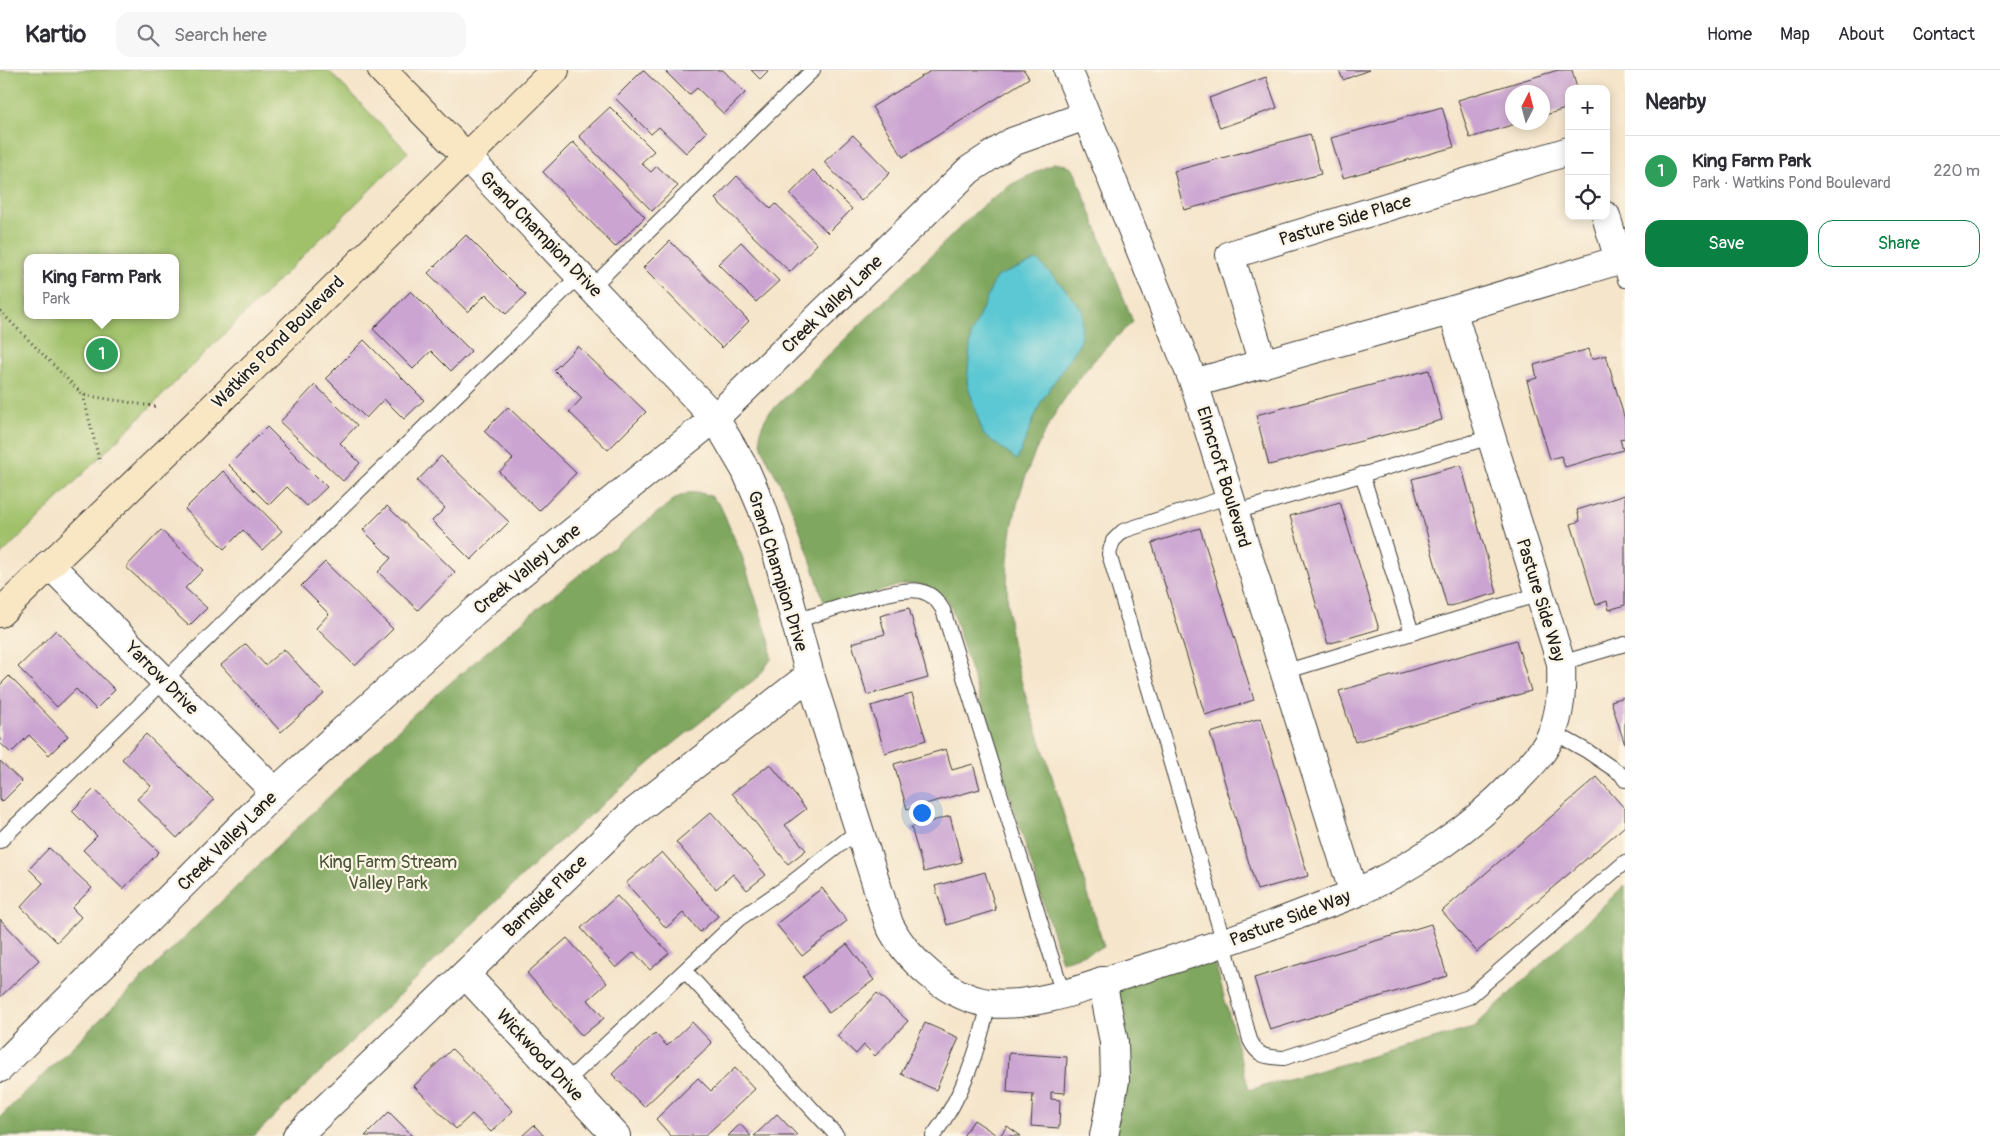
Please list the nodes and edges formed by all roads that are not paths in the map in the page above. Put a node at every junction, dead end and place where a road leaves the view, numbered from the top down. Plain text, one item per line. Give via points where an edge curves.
1 (382, 70) edge
2 (555, 70) edge
3 (813, 70) edge
4 (1068, 70) edge
5 (1085, 116) junction
6 (1565, 152) edge
7 (467, 157) junction
8 (1607, 220) edge
9 (1622, 270) edge
10 (586, 281) junction
11 (1452, 310) junction
12 (1263, 364) junction
13 (1194, 382) junction
14 (715, 418) junction
15 (1491, 437) junction
16 (1362, 474) junction
17 (1232, 504) junction
18 (49, 564) junction
19 (1540, 594) junction
20 (0, 613) edge
21 (795, 621) junction
22 (1412, 633) junction
23 (1625, 644) edge
24 (1562, 663) junction
25 (1284, 672) junction
26 (810, 675) junction
27 (166, 681) junction
28 (1553, 732) junction
29 (1625, 780) edge
30 (275, 792) junction
31 (859, 830) junction
32 (0, 841) edge
33 (1625, 862) edge
34 (1354, 894) junction
35 (1224, 943) junction
36 (685, 971) junction
37 (465, 974) junction
38 (1102, 981) junction
39 (1062, 994) junction
40 (988, 1003) junction
41 (0, 1068) edge
42 (566, 1082) junction
43 (297, 1136) edge
44 (616, 1136) edge
45 (837, 1136) edge
46 (933, 1136) edge
47 (1104, 1136) edge

1 - 7 street, Grand Champion Drive
2 - 7 street, Watkins Pond Boulevard
3 - 10 lane
4 - 5 street, Elmcroft Boulevard
5 - 13 street, Elmcroft Boulevard
5 - 14 street, Creek Valley Lane via 1012,142 969,170
6 - 12 street, Pasture Side Place via 1230,255
7 - 10 street, Grand Champion Drive
7 - 18 street, Watkins Pond Boulevard
8 - 9 street
9 - 11 street
10 - 14 street, Grand Champion Drive
10 - 27 lane
11 - 12 street
11 - 15 street, Pasture Side Way
12 - 13 street
13 - 17 street, Elmcroft Boulevard
14 - 21 street, Grand Champion Drive via 746,471 762,508
14 - 30 street, Creek Valley Lane via 485,602
15 - 16 lane
15 - 19 street, Pasture Side Way
16 - 17 lane
16 - 22 lane
17 - 25 street, Elmcroft Boulevard
17 - 35 lane via 1123,531 1113,541 1109,554
18 - 20 street, Watkins Pond Boulevard
18 - 27 street, Yarrow Drive
19 - 22 lane
19 - 24 street, Pasture Side Way
21 - 26 street, Grand Champion Drive
21 - 39 lane via 898,590 920,591 936,598 943,610
22 - 25 lane
23 - 24 lane
24 - 28 street, Pasture Side Way via 1563,694
25 - 34 street, Elmcroft Boulevard
26 - 31 street, Grand Champion Drive
26 - 37 street, Barnside Place via 629,816
27 - 30 street, Yarrow Drive
27 - 32 lane
28 - 29 lane via 1587,750
28 - 34 street, Pasture Side Way via 1536,758 1511,786 1469,823 1420,858
30 - 41 street, Creek Valley Lane
31 - 36 lane via 740,920
31 - 40 street, Grand Champion Drive via 896,938 930,976
33 - 35 lane via 1469,997 1284,1058 1266,1056 1252,1046
34 - 35 street, Pasture Side Way
35 - 38 street, Pasture Side Way
36 - 42 lane
36 - 45 lane
37 - 42 street, Wickwood Drive
37 - 43 street, Barnside Place
38 - 39 street, Grand Champion Drive
38 - 47 street via 1114,1042 1115,1081
39 - 40 street, Grand Champion Drive via 1021,1003
40 - 46 lane via 981,1040 967,1077 949,1115
42 - 44 street, Wickwood Drive

